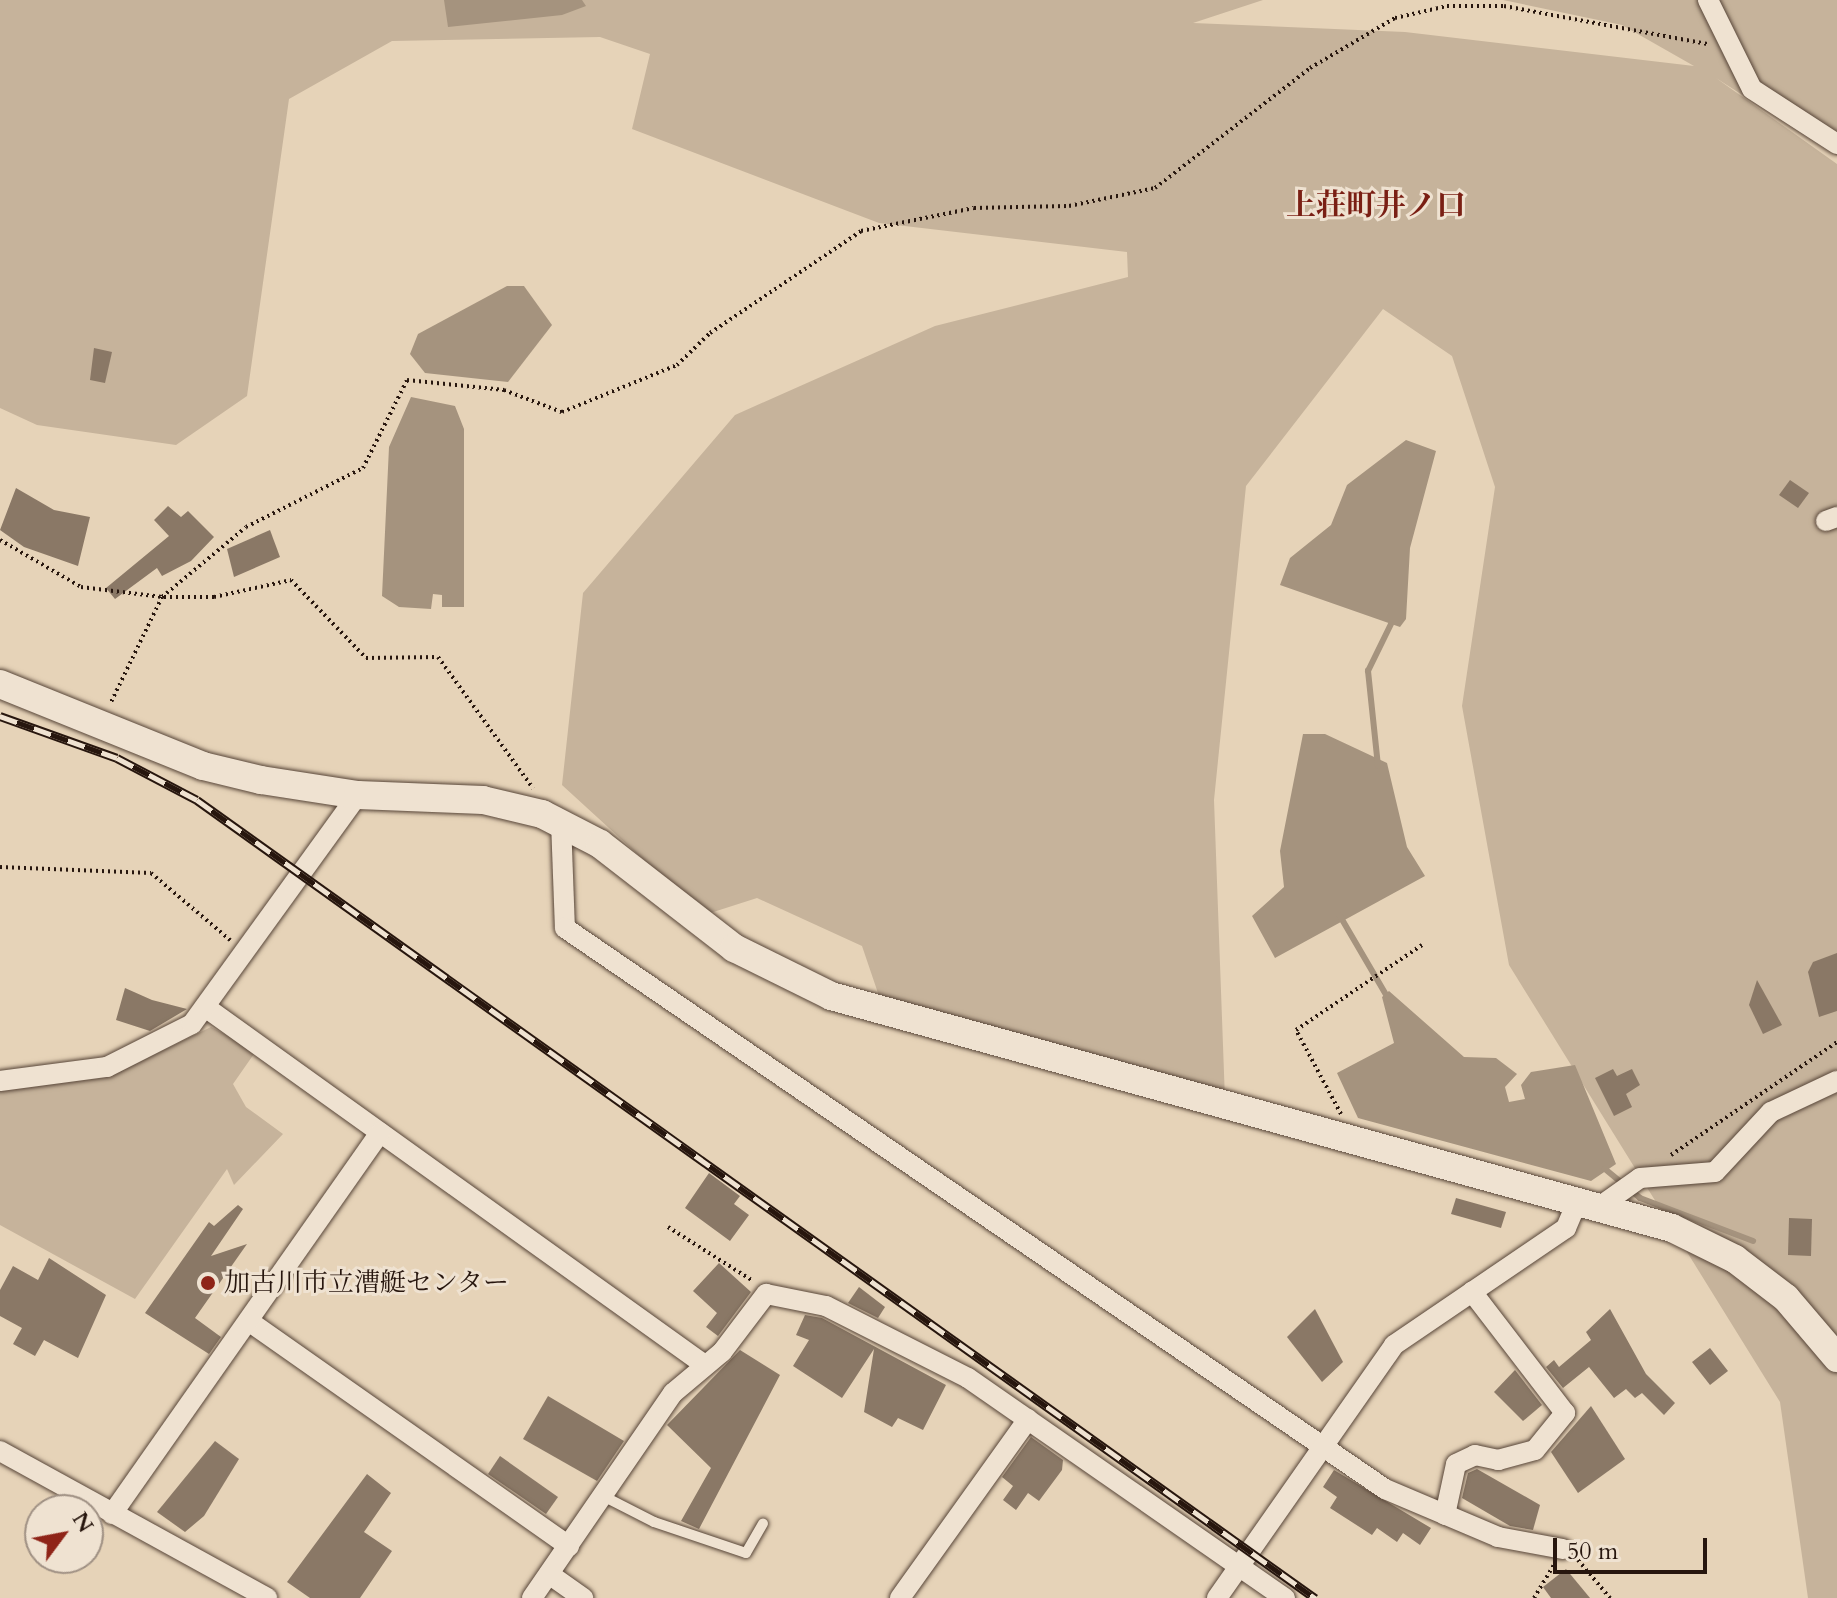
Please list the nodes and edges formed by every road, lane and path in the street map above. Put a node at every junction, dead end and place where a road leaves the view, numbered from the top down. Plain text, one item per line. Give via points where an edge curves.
1 (1708, 0) edge
2 (1729, 49) junction
3 (1837, 144) edge
4 (0, 540) edge
5 (162, 597) junction
6 (0, 684) edge
7 (101, 725) junction
8 (358, 795) junction
9 (552, 818) junction
10 (0, 867) edge
11 (1422, 945) dead end
12 (244, 952) junction
13 (208, 1009) junction
14 (1837, 1042) edge
15 (0, 1081) edge
16 (1837, 1081) edge
17 (380, 1133) junction
18 (1350, 1143) junction
19 (1640, 1178) junction
20 (1585, 1208) junction
21 (668, 1227) dead end
22 (1472, 1292) junction
23 (766, 1294) junction
24 (250, 1322) junction
25 (1837, 1358) edge
26 (702, 1363) junction
27 (1028, 1419) junction
28 (1318, 1447) junction
29 (0, 1451) edge
30 (605, 1497) junction
31 (112, 1514) junction
32 (1445, 1515) junction
33 (763, 1524) dead end
34 (569, 1546) junction
35 (1563, 1549) junction
36 (1240, 1566) junction
37 (549, 1574) junction
38 (267, 1598) edge
39 (532, 1598) edge
40 (583, 1598) edge
41 (900, 1598) edge
42 (1217, 1598) edge
43 (1285, 1598) edge
44 (1534, 1598) edge
45 (1610, 1598) edge

1 - 2 street
2 - 3 street via 1752,89
2 - 5 path via 1504,6 1447,6 1395,18 1310,68 1155,188 1069,206 974,208 861,231 710,333 677,365 562,412 504,390 407,380 363,468 246,527
4 - 5 path via 81,587
5 - 7 path
5 - 9 path via 214,597 291,580 366,658 438,657
6 - 7 street
7 - 8 street via 203,766
8 - 9 street via 483,800
8 - 12 street
9 - 18 street via 734,948 831,996
9 - 28 street via 565,928
10 - 12 path via 151,873
11 - 18 path via 1296,1030
12 - 13 street
13 - 15 street via 107,1067
13 - 17 street
14 - 19 path
16 - 19 street via 1771,1112 1715,1172
17 - 24 street
17 - 26 street
18 - 20 street
19 - 20 street
20 - 22 street via 1566,1228
20 - 25 street via 1672,1228 1735,1259 1818,1329
21 - 23 path via 741,1269
22 - 28 street via 1394,1345
22 - 32 street via 1565,1413 1535,1450 1498,1460 1475,1455 1456,1464
23 - 26 street via 722,1352
23 - 27 street via 826,1306 913,1347
24 - 31 street
24 - 34 street
26 - 30 street via 673,1393
27 - 36 street
27 - 41 street
28 - 32 street
28 - 36 street
29 - 31 street
30 - 33 lane via 654,1522 746,1553
30 - 34 street
31 - 38 street
32 - 35 street via 1524,1545
34 - 37 street
35 - 44 path
35 - 45 path
36 - 42 street
36 - 43 street
37 - 39 street
37 - 40 street

